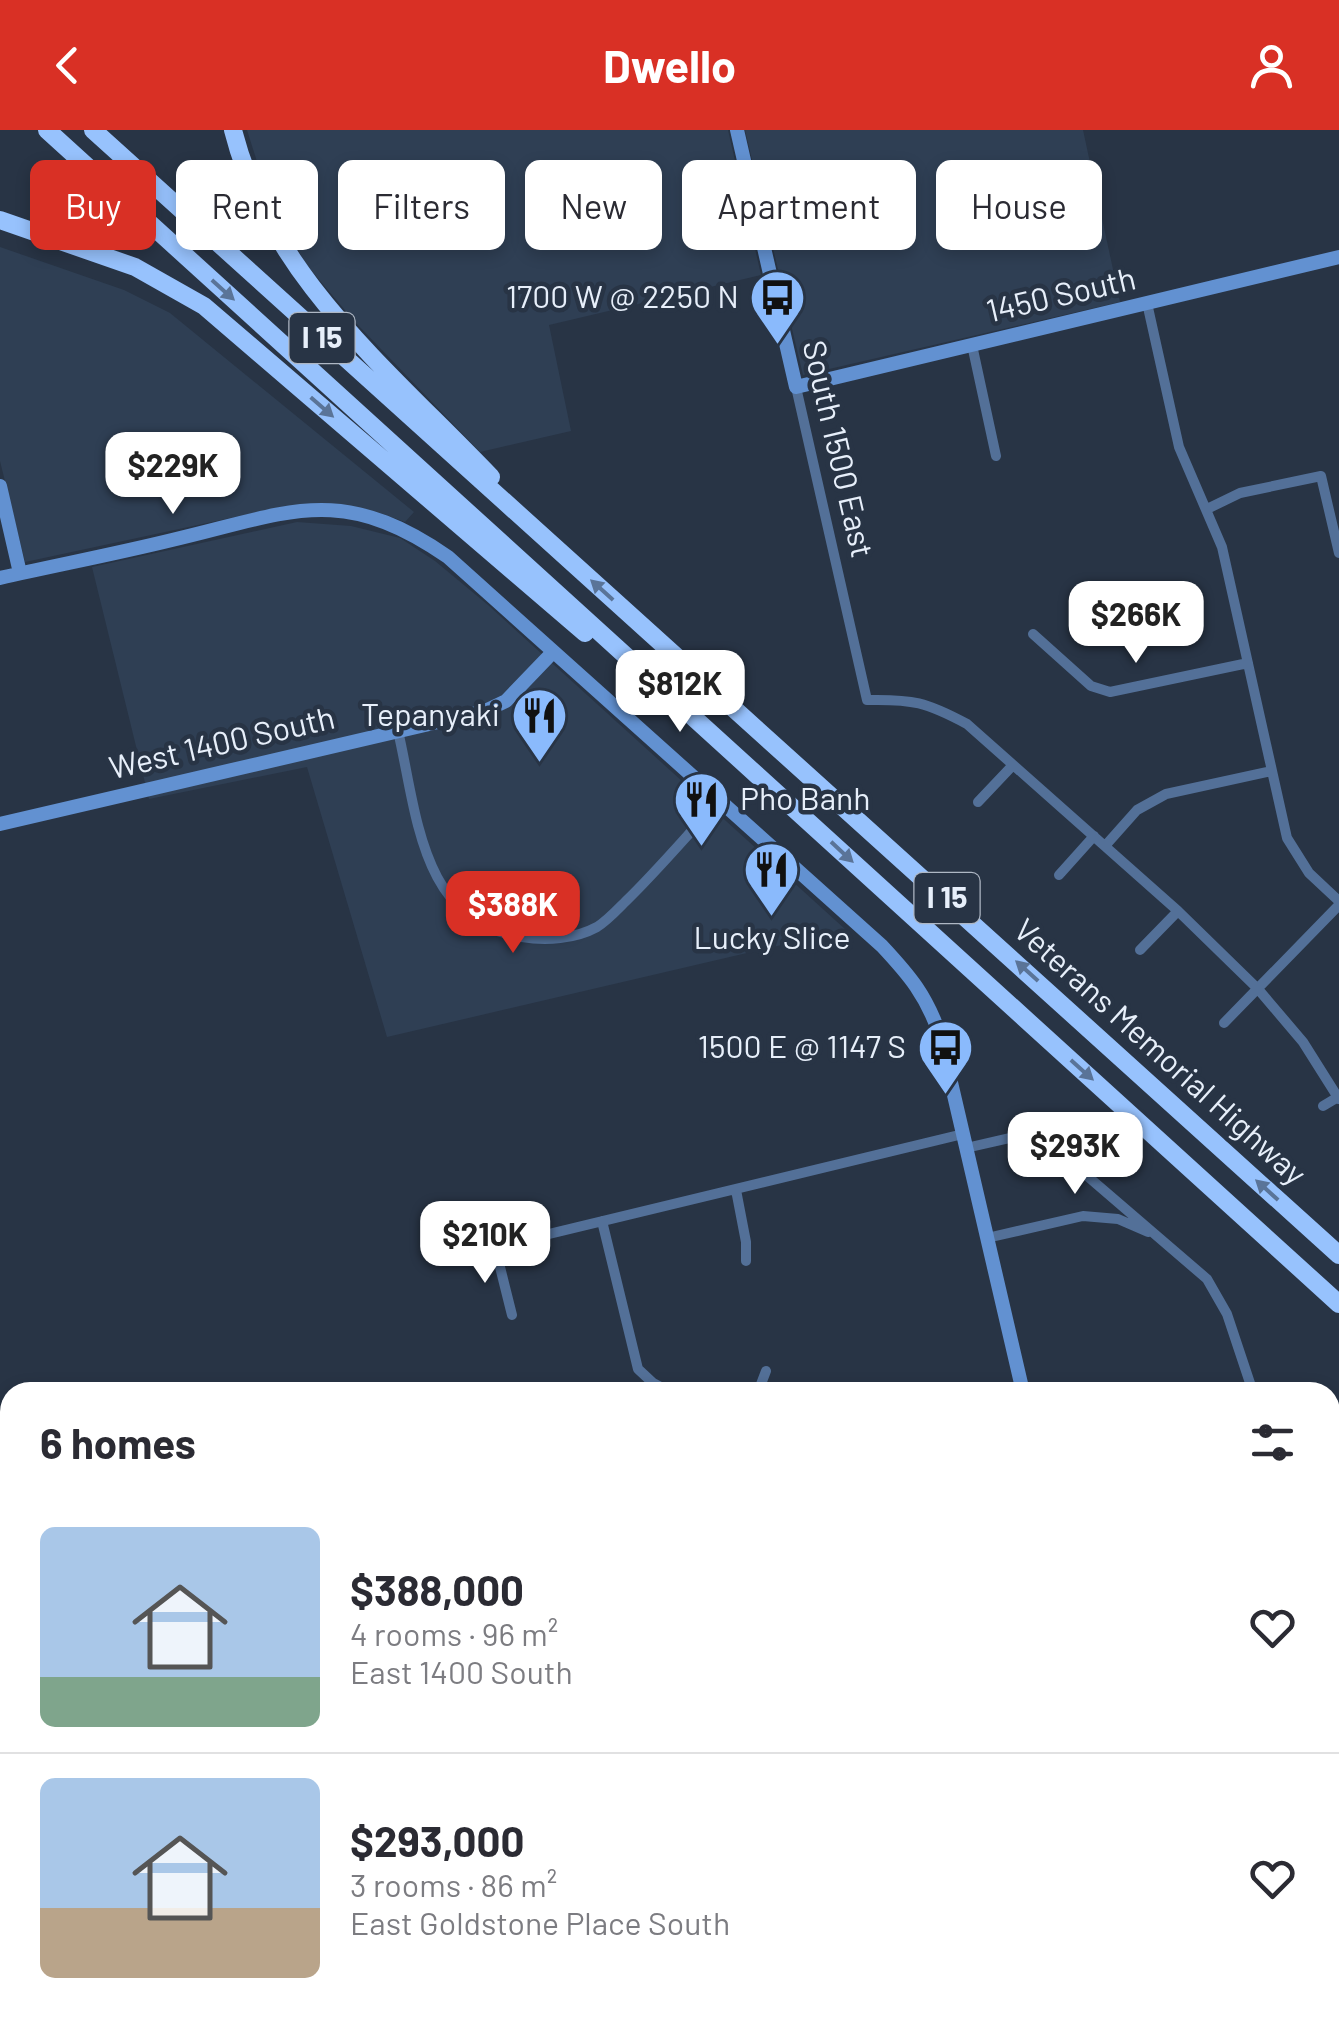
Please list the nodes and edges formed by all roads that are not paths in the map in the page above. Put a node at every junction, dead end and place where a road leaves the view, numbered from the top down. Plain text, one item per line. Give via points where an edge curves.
1 (47, 130) edge
2 (93, 130) edge
3 (234, 130) edge
4 (737, 130) edge
5 (0, 220) edge
6 (1339, 258) edge
7 (1147, 303) junction
8 (972, 344) junction
9 (796, 387) junction
10 (996, 456) dead end
11 (0, 486) edge
12 (1207, 508) junction
13 (551, 545) junction
14 (1339, 553) edge
15 (20, 574) junction
16 (0, 578) edge
17 (1033, 634) dead end
18 (554, 652) junction
19 (1248, 663) junction
20 (693, 715) junction
21 (398, 731) junction
22 (1013, 765) junction
23 (1272, 770) junction
24 (720, 800) junction
25 (978, 802) dead end
26 (0, 824) edge
27 (1094, 836) junction
28 (1104, 846) junction
29 (1059, 875) dead end
30 (1339, 903) edge
31 (1178, 911) junction
32 (1140, 950) dead end
33 (1258, 988) junction
34 (1224, 1023) dead end
35 (1338, 1098) edge
36 (1323, 1106) dead end
37 (964, 1141) junction
38 (736, 1190) junction
39 (602, 1221) junction
40 (1158, 1237) junction
41 (986, 1238) junction
42 (1339, 1256) edge
43 (746, 1261) dead end
44 (1339, 1307) edge
45 (512, 1315) dead end
46 (766, 1371) dead end
47 (650, 1382) edge
48 (762, 1382) edge
49 (1021, 1382) edge
50 (1250, 1382) edge

1 -> 20 highway, Veterans Memorial Highway / I 15
2 - 13 highway, Veterans Memorial Highway / I 15
3 - 13 highway via 264,216 308,284
4 - 9 street, South 1500 East
5 -> 20 highway via 135,267 198,301 662,700
6 - 7 street, 1450 South
7 - 8 street, 1450 South
7 - 12 street via 1178,447
8 - 9 street, 1450 South
8 - 10 street
9 - 22 street, South 1500 East via 867,700 930,704 966,724
11 - 15 street
12 - 14 street via 1240,493 1321,476
12 - 19 street
42 -> 13 highway, Veterans Memorial Highway / I 15
15 - 16 street
15 - 18 street via 284,512 351,512 412,532
17 - 19 street via 1091,686 1110,692
18 - 21 street, West 1400 South via 506,701
18 - 24 street
19 - 23 street
20 -> 44 highway, Veterans Memorial Highway / I 15
21 - 24 street via 430,868 441,889 459,910 511,936 540,940 597,927
21 - 26 street, West 1400 South
22 - 25 street
22 - 27 street
23 - 28 street via 1166,794 1137,810
23 - 30 street via 1297,858
24 - 37 street via 910,975 940,1035
27 - 28 street
27 - 29 street
28 - 31 street
30 - 33 street
31 - 32 street
31 - 33 street
33 - 34 street
33 - 35 street
35 - 36 street
37 - 38 street via 791,1173
37 - 40 street via 1036,1132
37 - 41 street
38 - 39 street
38 - 43 street
39 - 45 street via 496,1247
39 - 47 street via 632,1352
40 - 41 street via 1118,1220 1083,1216
40 - 50 street via 1207,1280 1227,1314
41 - 49 street
46 - 48 street

